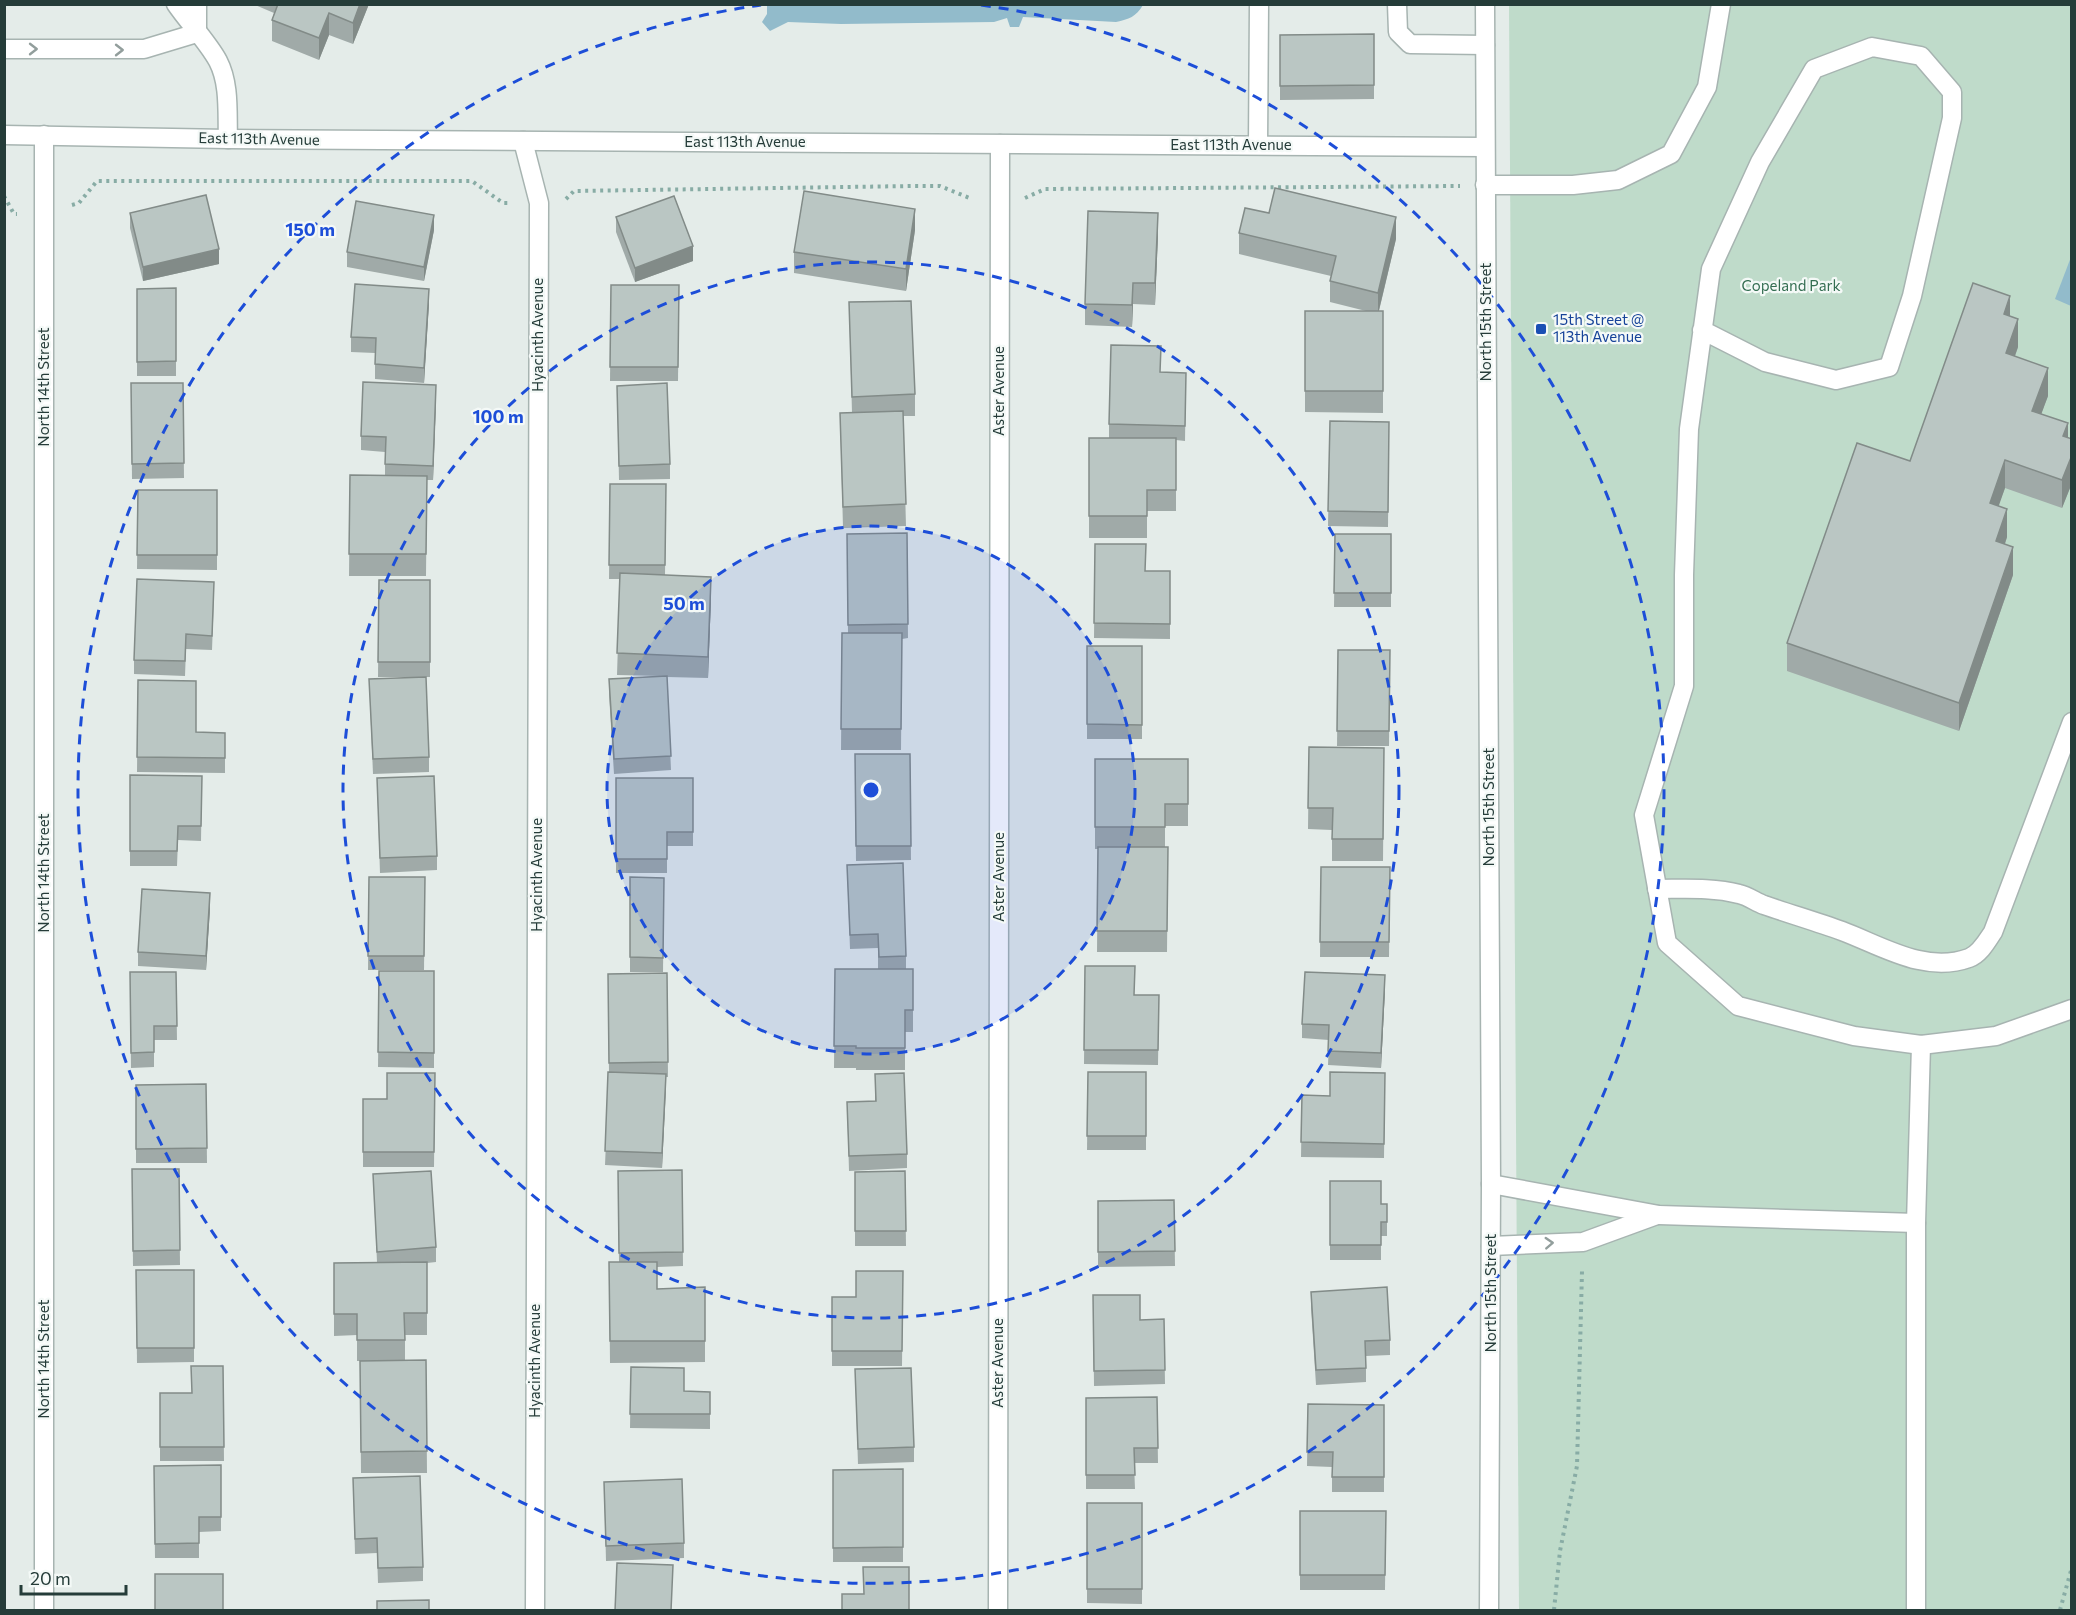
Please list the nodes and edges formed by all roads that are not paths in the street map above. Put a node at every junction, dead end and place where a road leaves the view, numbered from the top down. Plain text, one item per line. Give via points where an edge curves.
1 (176, 4) edge
2 (198, 4) edge
3 (1259, 4) edge
4 (1397, 4) edge
5 (1485, 4) edge
6 (1721, 4) edge
7 (197, 33) junction
8 (1485, 45) junction
9 (4, 49) edge
10 (4, 135) edge
11 (44, 135) junction
12 (228, 139) junction
13 (523, 141) junction
14 (1000, 144) junction
15 (1258, 145) junction
16 (1485, 147) junction
17 (1485, 185) junction
18 (1702, 330) junction
19 (2072, 722) edge
20 (1657, 889) junction
21 (2072, 1009) edge
22 (1921, 1045) junction
23 (1491, 1184) junction
24 (1659, 1215) junction
25 (1917, 1223) junction
26 (1491, 1246) junction
27 (44, 1611) edge
28 (535, 1611) edge
29 (998, 1611) edge
30 (1489, 1611) edge
31 (1917, 1611) edge

1 - 7 street
2 - 7 street
3 - 15 street
4 - 8 street via 1398,32 1410,44
5 - 8 street, North 15th Street
6 - 17 street via 1707,87 1671,154 1618,180 1573,185
9 -> 7 street via 144,49
7 - 12 street via 218,62 225,80
8 - 16 street, North 15th Street
10 - 11 street, East 113th Avenue
11 - 12 street, East 113th Avenue
11 - 27 street, North 14th Street
12 - 13 street, East 113th Avenue
13 - 14 street, East 113th Avenue
13 - 28 street, Hyacinth Avenue via 539,203
14 - 15 street, East 113th Avenue
14 - 29 street, Aster Avenue
15 - 16 street, East 113th Avenue
16 - 17 street, North 15th Street
17 - 23 street, North 15th Street
18 - 18 street via 1765,362 1836,380 1889,367 1912,296 1952,118 1952,92 1921,56 1872,47 1814,69 1760,162 1711,269
18 - 20 street via 1689,429 1684,686 1644,815
19 - 20 street via 1993,932 1971,958 1927,963 1741,894
20 - 22 street via 1667,943 1738,1006 1854,1036
21 - 22 street via 1996,1036
22 - 25 street
23 - 24 street
23 - 26 street, North 15th Street
24 - 25 street
26 -> 24 street via 1584,1242
25 - 31 street
26 - 30 street, North 15th Street

